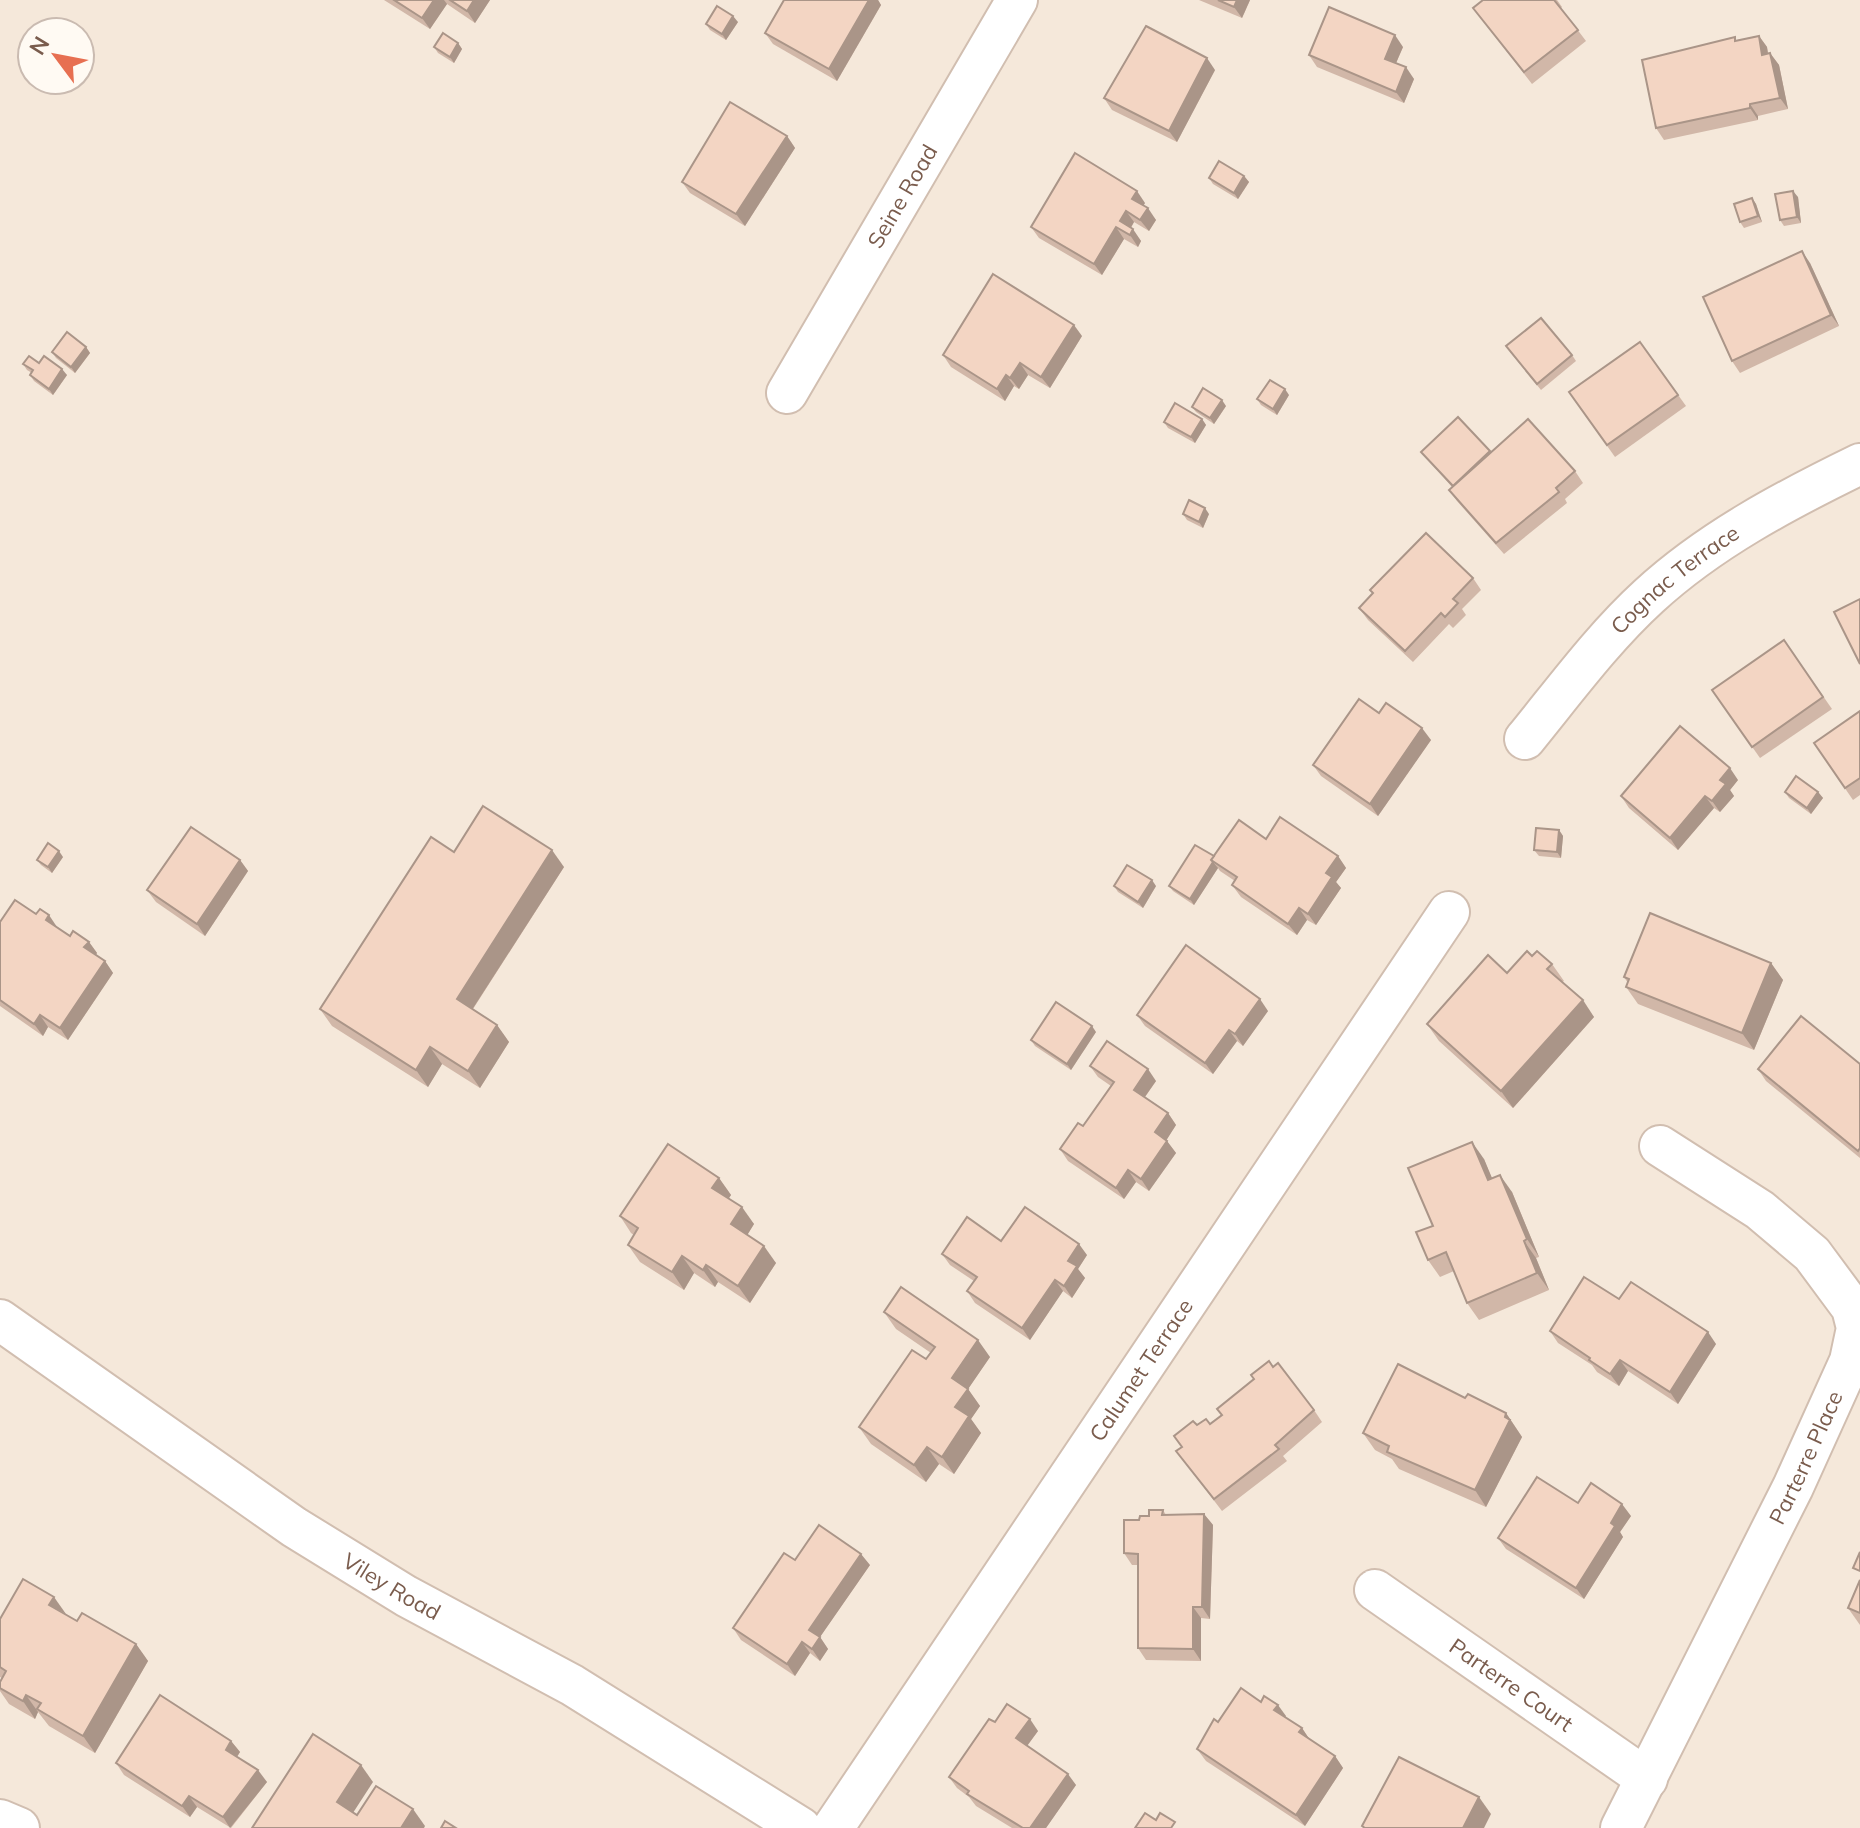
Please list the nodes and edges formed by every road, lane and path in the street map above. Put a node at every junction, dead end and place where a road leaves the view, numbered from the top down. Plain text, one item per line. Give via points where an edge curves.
1 (1017, 0) edge
2 (787, 393) dead end
3 (1860, 464) edge
4 (1525, 739) dead end
5 (1449, 912) dead end
6 (1660, 1146) dead end
7 (0, 1320) edge
8 (1375, 1590) dead end
9 (1647, 1779) junction
10 (0, 1820) edge
11 (19, 1828) edge
12 (801, 1828) edge
13 (833, 1828) edge
14 (1621, 1828) edge

1 - 2 street, Seine Road
3 - 4 street, Cognac Terrace via 1773,508 1649,596
5 - 13 street, Calumet Terrace
6 - 9 street, Parterre Place via 1760,1210 1812,1254 1852,1308 1857,1328 1850,1361 1793,1487
7 - 12 street, Viley Road via 294,1527 406,1596 572,1685
8 - 9 street, Parterre Court
9 - 14 street, Parterre Place
10 - 11 street

